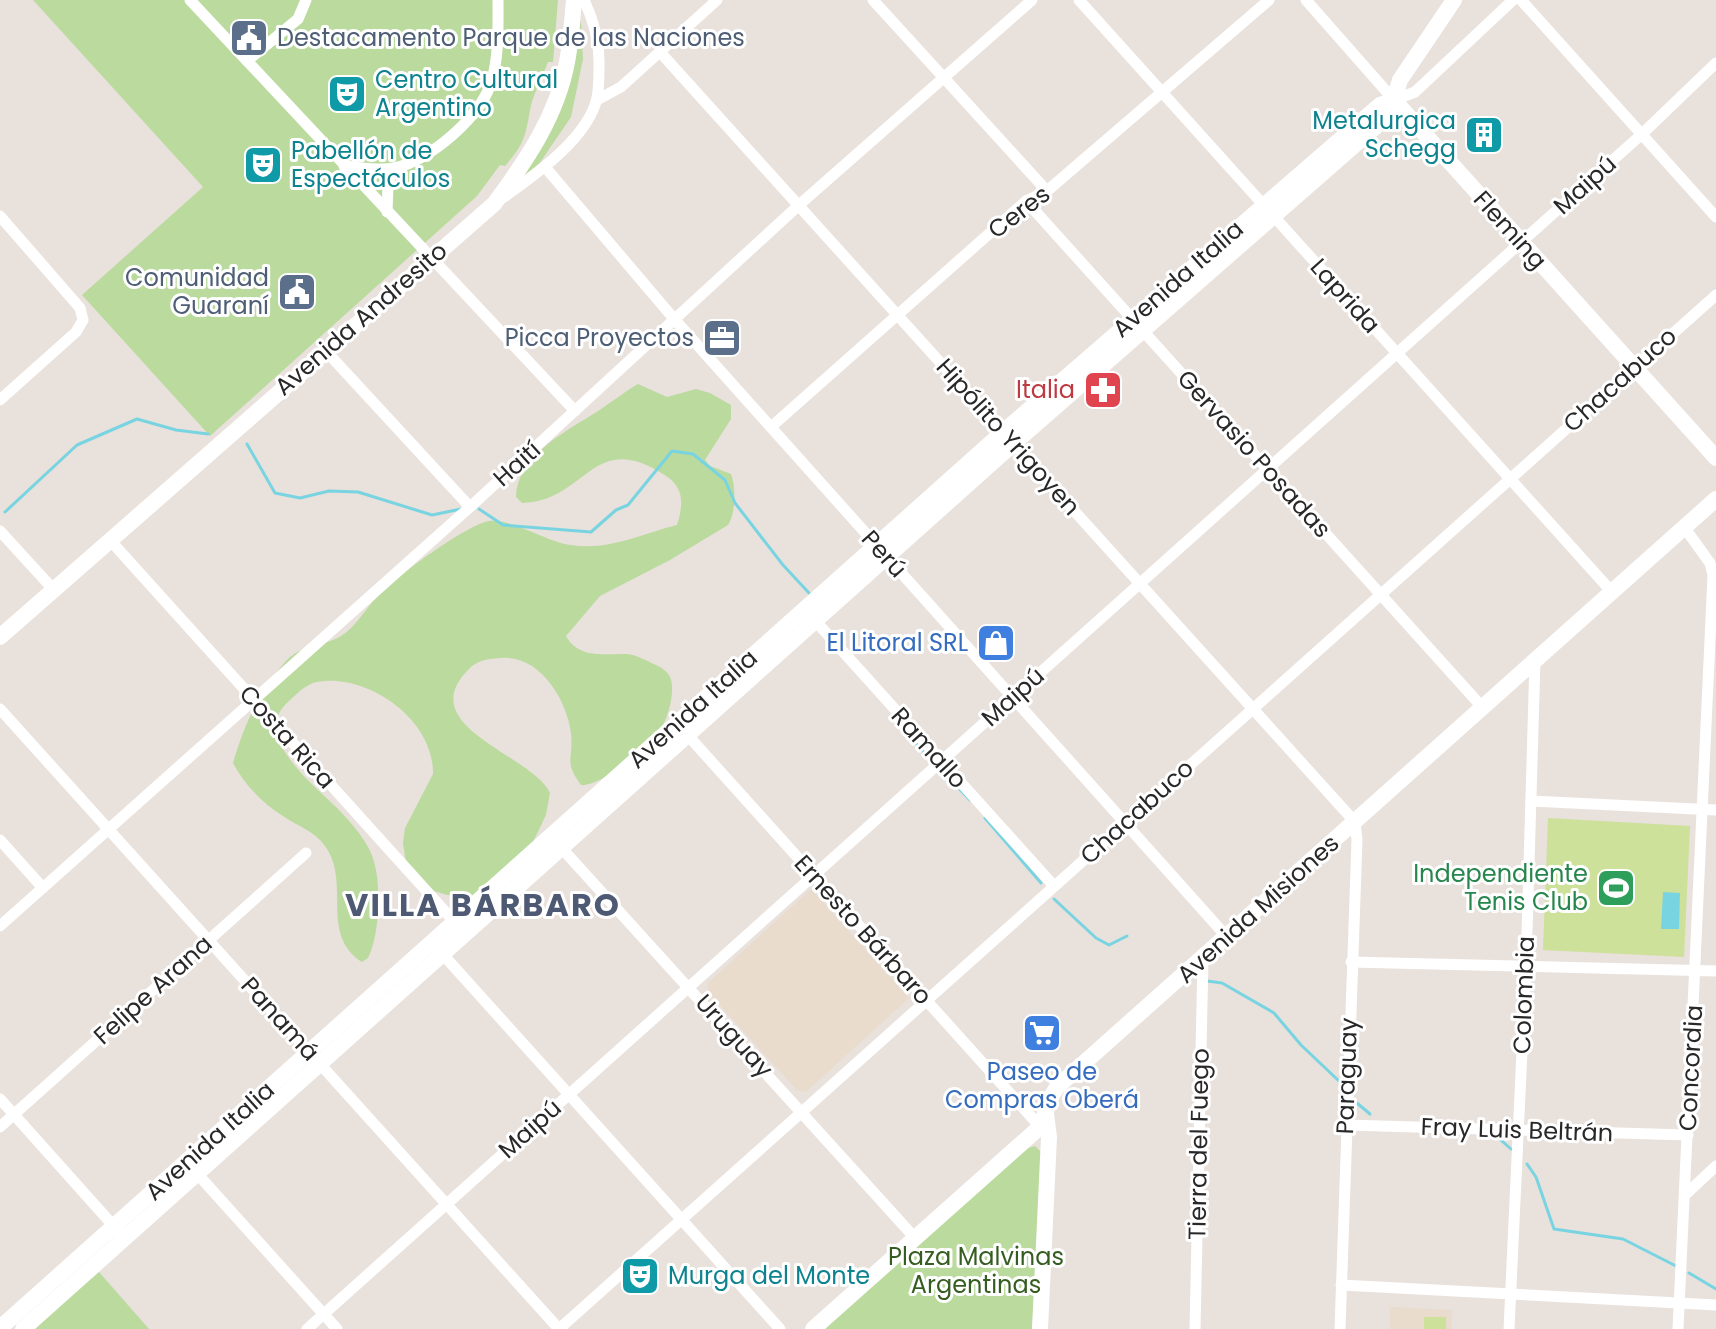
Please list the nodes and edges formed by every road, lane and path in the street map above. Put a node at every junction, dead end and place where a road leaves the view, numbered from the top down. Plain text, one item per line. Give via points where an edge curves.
1 (190, 0) edge
2 (306, 0) edge
3 (498, 0) edge
4 (574, 0) edge
5 (584, 0) edge
6 (717, 0) edge
7 (873, 0) edge
8 (1032, 0) edge
9 (1079, 0) edge
10 (1269, 0) edge
11 (1306, 0) edge
12 (1454, 0) edge
13 (1513, 0) edge
14 (1521, 0) edge
15 (660, 52) junction
16 (247, 61) junction
17 (1716, 63) edge
18 (944, 79) junction
19 (1163, 92) junction
20 (597, 100) junction
21 (1394, 100) junction
22 (1642, 134) junction
23 (344, 166) junction
24 (545, 167) junction
25 (392, 169) junction
26 (1047, 191) junction
27 (1026, 201) junction
28 (494, 204) junction
29 (799, 205) junction
30 (1268, 210) junction
31 (387, 212) junction
32 (0, 216) edge
33 (1716, 217) edge
34 (1521, 242) junction
35 (431, 259) junction
36 (1716, 295) edge
37 (897, 315) junction
38 (675, 320) junction
39 (1138, 325) junction
40 (325, 350) junction
41 (1397, 353) junction
42 (1634, 368) junction
43 (0, 400) edge
44 (575, 411) junction
45 (771, 427) junction
46 (1008, 438) junction
47 (1716, 458) edge
48 (1268, 469) junction
49 (1510, 479) junction
50 (1716, 499) edge
51 (470, 507) junction
52 (1684, 527) junction
53 (0, 531) edge
54 (109, 539) junction
55 (882, 551) junction
56 (1140, 584) junction
57 (53, 589) junction
58 (1612, 592) junction
59 (1381, 594) junction
60 (810, 616) junction
61 (0, 637) edge
62 (1714, 647) edge
63 (1535, 660) junction
64 (1012, 697) junction
65 (253, 699) junction
66 (1483, 708) junction
67 (0, 709) edge
68 (1253, 709) junction
69 (682, 729) junction
70 (941, 761) junction
71 (1531, 801) junction
72 (1710, 809) edge
73 (1355, 822) junction
74 (1125, 823) junction
75 (109, 830) junction
76 (0, 840) edge
77 (556, 842) junction
78 (306, 853) dead end
79 (814, 875) junction
80 (1054, 886) junction
81 (43, 888) junction
82 (0, 926) edge
83 (460, 928) junction
84 (1227, 937) junction
85 (208, 940) junction
86 (438, 948) junction
87 (1203, 958) junction
88 (1351, 962) junction
89 (1526, 966) junction
90 (1696, 970) junction
91 (1716, 971) edge
92 (689, 987) junction
93 (926, 1001) junction
94 (315, 1058) junction
95 (569, 1095) junction
96 (0, 1099) edge
97 (802, 1112) junction
98 (14, 1115) junction
99 (1045, 1125) junction
100 (1346, 1125) junction
101 (0, 1127) edge
102 (1518, 1131) junction
103 (1688, 1135) junction
104 (1716, 1166) edge
105 (192, 1168) junction
106 (1685, 1195) junction
107 (446, 1204) junction
108 (681, 1220) junction
109 (119, 1233) junction
110 (915, 1238) junction
111 (1341, 1285) junction
112 (1510, 1294) junction
113 (1680, 1303) junction
114 (1716, 1305) edge
115 (323, 1314) junction
116 (0, 1328) edge
117 (23, 1329) edge
118 (307, 1329) edge
119 (337, 1329) edge
120 (559, 1329) edge
121 (780, 1329) edge
122 (813, 1329) edge
123 (1040, 1329) edge
124 (1195, 1329) edge
125 (1340, 1329) edge
126 (1509, 1329) edge
127 (1678, 1329) edge

1 - 16 street
2 - 16 street via 298,19
3 - 25 street via 492,83 476,112 452,136
4 - 28 main road via 568,61 551,113 532,151
5 - 20 street via 599,53
6 - 15 street, Avenida Andresito
7 - 18 street
8 - 18 street, Haití
9 - 19 street, Laprida
10 - 19 street, Ceres
11 - 21 street, Fleming
12 - 21 main road via 1400,80
13 - 21 street, Avenida Italia via 1415,92
14 - 22 street
15 - 20 street, Avenida Andresito via 621,87
15 - 29 street, Hipólito Yrigoyen
16 - 23 street
17 - 22 street, Maipú
18 - 26 street
18 - 29 street, Haití
19 - 26 street, Ceres
19 - 30 street, Laprida
20 - 24 street, Avenida Andresito via 589,119
21 - 30 main road, Avenida Italia via 1380,105
21 - 34 main road, Fleming
22 - 33 street
22 - 34 street, Maipú
23 - 25 street
23 - 31 street
24 - 28 street, Avenida Andresito
24 - 38 street, Perú
25 - 31 street
26 - 27 street, Ceres
27 - 37 street, Ceres
27 - 39 street, Gervasio Posadas
28 - 35 main road, Avenida Andresito
29 - 37 street, Hipólito Yrigoyen
29 - 38 street, Haití
30 - 39 main road, Avenida Italia
30 - 41 street, Laprida
31 - 35 street
32 - 43 street via 80,308 83,320
34 - 41 street, Maipú
34 - 42 main road, Fleming
35 - 40 main road, Avenida Andresito
35 - 44 street
36 - 42 street, Chacabuco
37 - 45 street, Ceres
37 - 46 street, Hipólito Yrigoyen
38 - 44 street, Haití
38 - 45 street, Perú
39 - 46 main road, Avenida Italia
39 - 48 street, Gervasio Posadas
40 - 51 street
40 - 54 main road, Avenida Andresito
41 - 48 street, Maipú
41 - 49 street, Laprida
42 - 47 main road, Fleming
42 - 49 street, Chacabuco
44 - 51 street, Haití
45 - 55 street, Perú
46 - 55 main road, Avenida Italia
46 - 56 street, Hipólito Yrigoyen
48 - 56 street, Maipú
48 - 59 street, Gervasio Posadas
49 - 58 street, Laprida
49 - 59 street, Chacabuco
50 - 52 main road, Avenida Misiones
51 - 65 street, Haití
52 - 58 main road, Avenida Misiones
52 - 62 street, Concordia via 1710,563
53 - 57 street
54 - 57 main road, Avenida Andresito
54 - 65 street, Costa Rica
55 - 60 main road, Avenida Italia
55 - 64 street, Perú
56 - 64 street, Maipú
56 - 68 street, Hipólito Yrigoyen
57 - 61 main road, Avenida Andresito
58 - 63 main road, Avenida Misiones
59 - 66 street, Gervasio Posadas
59 - 68 street, Chacabuco
60 - 69 main road, Avenida Italia
60 - 70 street, Ramallo
62 - 72 street, Concordia
63 - 66 main road, Avenida Misiones
63 - 71 street, Colombia
64 - 70 street, Maipú
64 - 74 street, Perú
65 - 75 street, Haití
65 - 83 street, Costa Rica
66 - 73 main road, Avenida Misiones
67 - 75 street, Panamá
68 - 73 street, Hipólito Yrigoyen
68 - 74 street, Chacabuco
69 - 77 main road, Avenida Italia
69 - 79 street, Ernesto Bárbaro
70 - 79 street, Maipú
70 - 80 street, Ramallo
71 - 72 street
71 - 89 street, Colombia
72 - 90 street, Concordia
73 - 84 main road, Avenida Misiones
73 - 88 street, Paraguay
74 - 80 street, Chacabuco
74 - 84 street, Perú
75 - 81 street, Haití
75 - 85 street, Panamá
76 - 81 street
77 - 83 main road, Avenida Italia
77 - 92 street, Uruguay
78 - 85 street, Felipe Arana
79 - 92 street, Maipú
79 - 93 street, Ernesto Bárbaro
80 - 93 street, Chacabuco
81 - 82 street, Haití
83 - 86 main road, Avenida Italia
84 - 87 main road, Avenida Misiones
85 - 94 street, Panamá
85 - 98 street, Felipe Arana
86 - 94 main road, Avenida Italia
86 - 95 street
87 - 99 main road, Avenida Misiones via 1057,1087
87 - 124 street, Tierra del Fuego
88 - 89 street
88 - 100 street, Paraguay
89 - 90 street
89 - 102 street, Colombia
90 - 91 street
90 - 103 street, Concordia
92 - 95 street, Maipú
92 - 97 street, Uruguay
93 - 97 street, Chacabuco
93 - 99 street, Ernesto Bárbaro
94 - 105 main road, Avenida Italia
94 - 107 street, Panamá
95 - 107 street, Maipú
95 - 108 street
96 - 98 street
97 - 108 street, Chacabuco
97 - 110 street, Uruguay
98 - 101 street, Felipe Arana
98 - 109 street
99 - 110 main road, Avenida Misiones
99 - 123 main road
100 - 102 street, Fray Luis Beltrán
100 - 111 street, Paraguay
102 - 103 street, Fray Luis Beltrán
102 - 112 street, Colombia
103 - 106 street, Concordia
104 - 106 street
105 - 109 main road, Avenida Italia
105 - 115 street
106 - 113 street, Concordia
107 - 115 street, Maipú
107 - 120 street, Panamá
108 - 120 street, Chacabuco
108 - 121 street
109 - 116 main road, Avenida Italia
109 - 117 main road, Avenida Italia
110 - 122 main road, Avenida Misiones
111 - 112 street
111 - 125 street, Paraguay
112 - 113 street
112 - 126 street, Colombia
113 - 114 street
113 - 127 street, Concordia
115 - 118 street, Maipú
115 - 119 street

